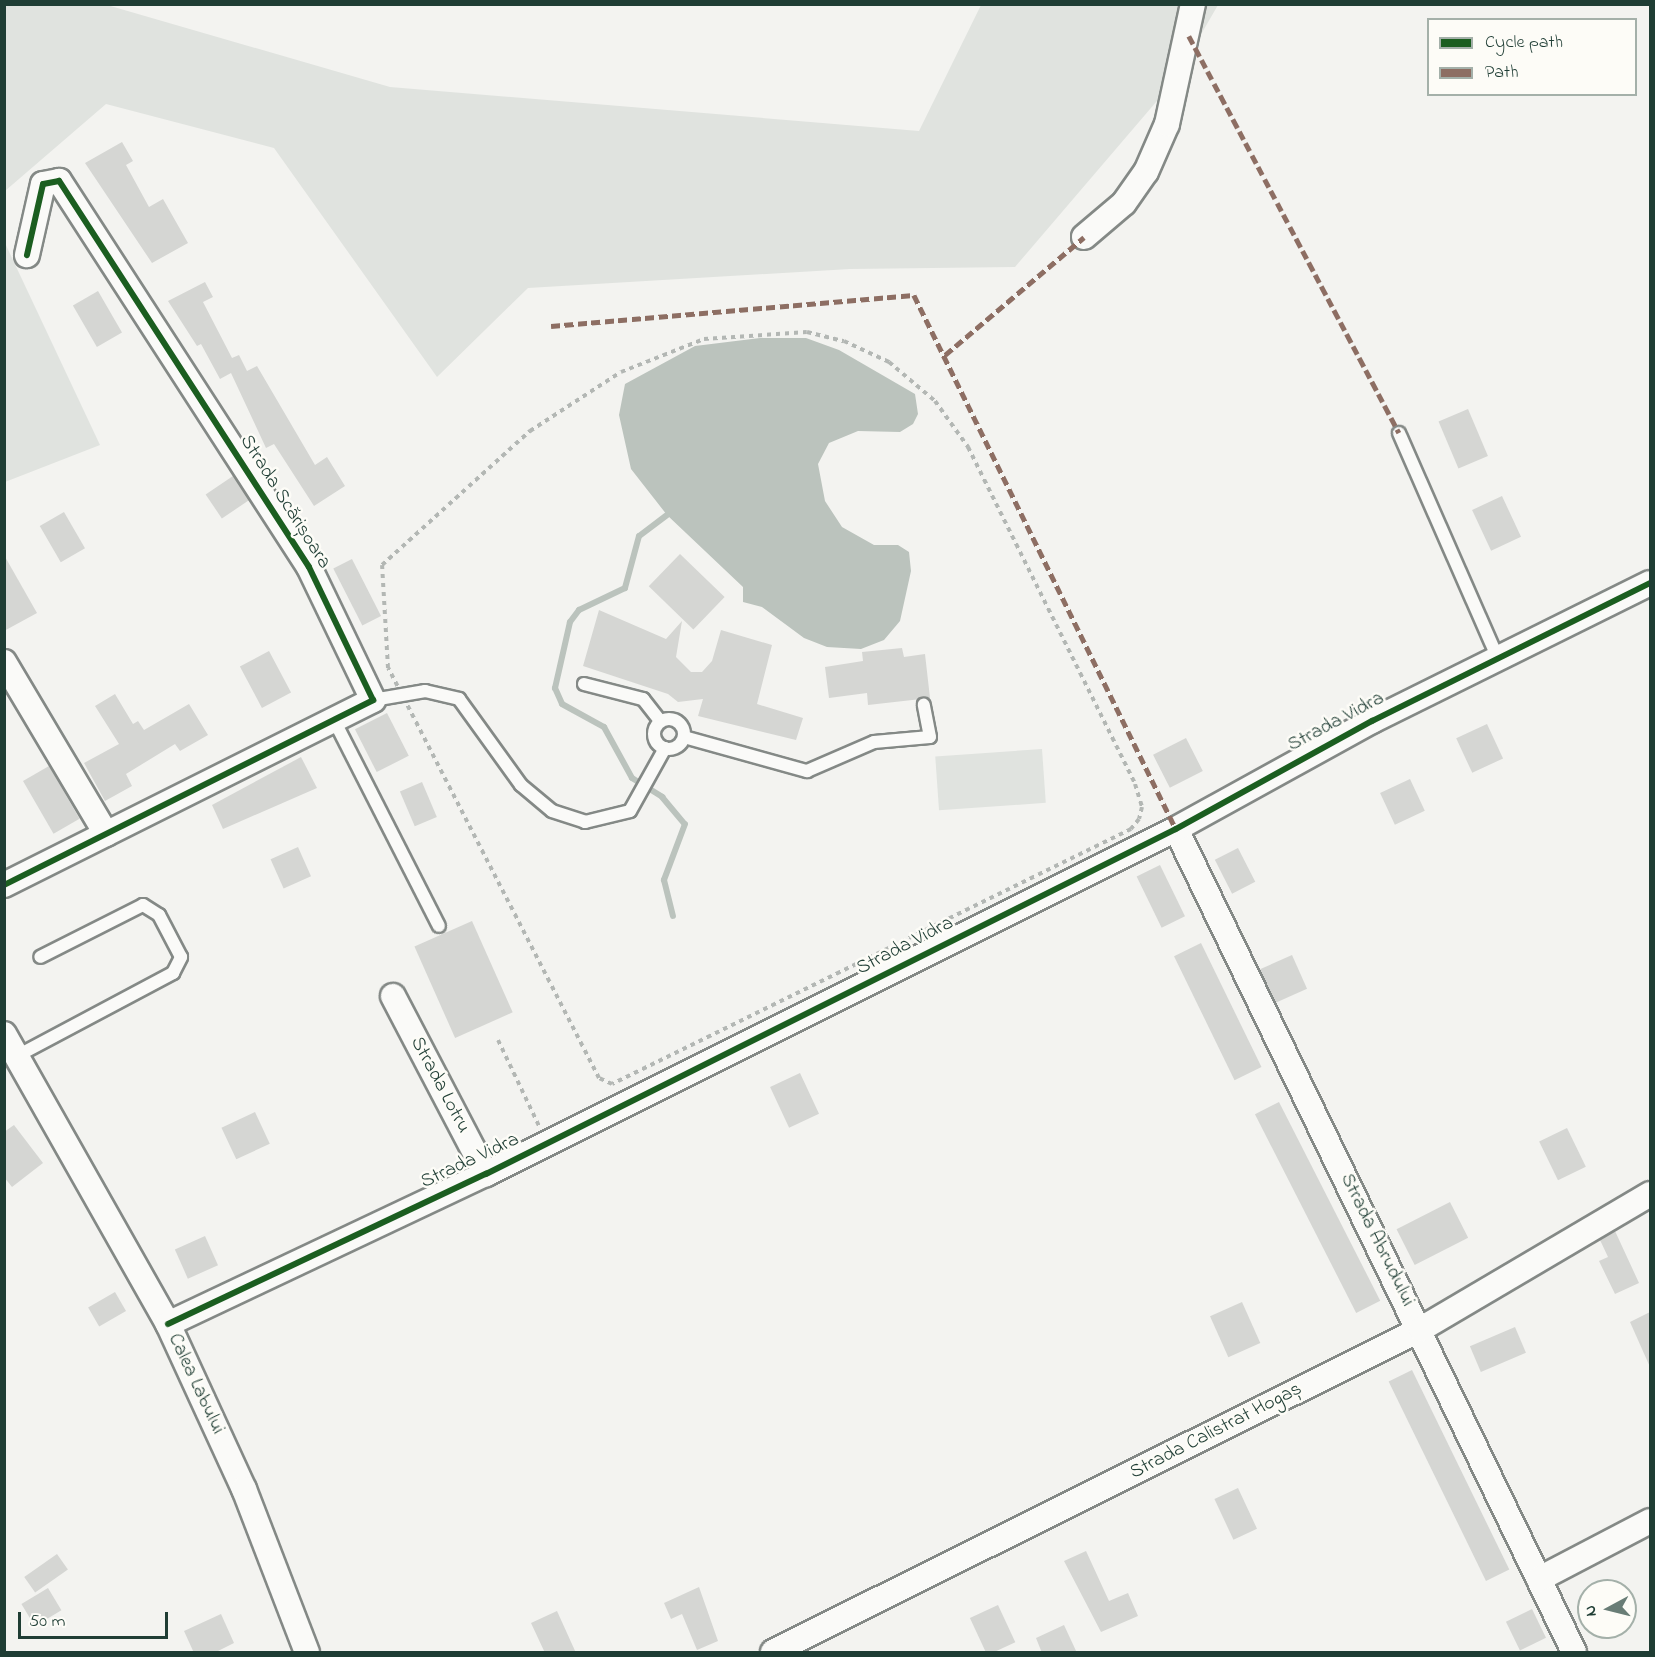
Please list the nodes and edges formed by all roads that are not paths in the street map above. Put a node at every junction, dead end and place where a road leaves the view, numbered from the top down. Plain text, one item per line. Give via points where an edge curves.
1 (1193, 4) edge
2 (1084, 237) dead end
3 (27, 255) dead end
4 (1399, 433) dead end
5 (1650, 583) edge
6 (1498, 658) junction
7 (4, 662) edge
8 (585, 684) dead end
9 (373, 700) junction
10 (924, 705) dead end
11 (334, 720) junction
12 (660, 721) junction
13 (684, 737) junction
14 (665, 748) junction
15 (1176, 829) junction
16 (106, 834) junction
17 (4, 885) edge
18 (439, 926) dead end
19 (40, 957) dead end
20 (393, 996) dead end
21 (4, 1034) edge
22 (17, 1056) junction
23 (486, 1174) junction
24 (1650, 1194) edge
25 (168, 1324) junction
26 (1421, 1329) junction
27 (1650, 1521) edge
28 (1539, 1579) junction
29 (307, 1653) edge
30 (773, 1653) edge
31 (1574, 1653) edge

1 - 2 street via 1167,124 1146,172 1124,203
3 - 9 street, Strada Scărișoara via 43,184 59,181 309,567
4 - 6 lane
5 - 6 street, Strada Vidra
6 - 15 street, Strada Vidra
7 - 16 street
8 - 12 lane via 643,699
9 - 11 street
9 - 14 lane via 425,691 459,699 521,784 552,811 585,822 611,820 630,811 651,780
10 - 13 lane via 930,737 874,742 807,771
11 - 16 street
11 - 18 lane
12 - 13 lane via 680,723
12 - 14 lane via 654,735
13 - 14 lane via 678,746
15 - 23 street, Strada Vidra
15 - 26 street, Strada Abrudului
16 - 17 street
19 - 22 lane via 143,905 159,915 181,957 173,973
20 - 23 street, Strada Lotru
21 - 22 street, Calea Labului
22 - 25 street, Calea Labului
23 - 25 street, Strada Vidra
24 - 26 street, Strada Calistrat Hogaș
25 - 29 street, Calea Labului via 244,1489
26 - 28 street, Strada Abrudului
26 - 30 street, Strada Calistrat Hogaș
27 - 28 street
28 - 31 street, Strada Abrudului

